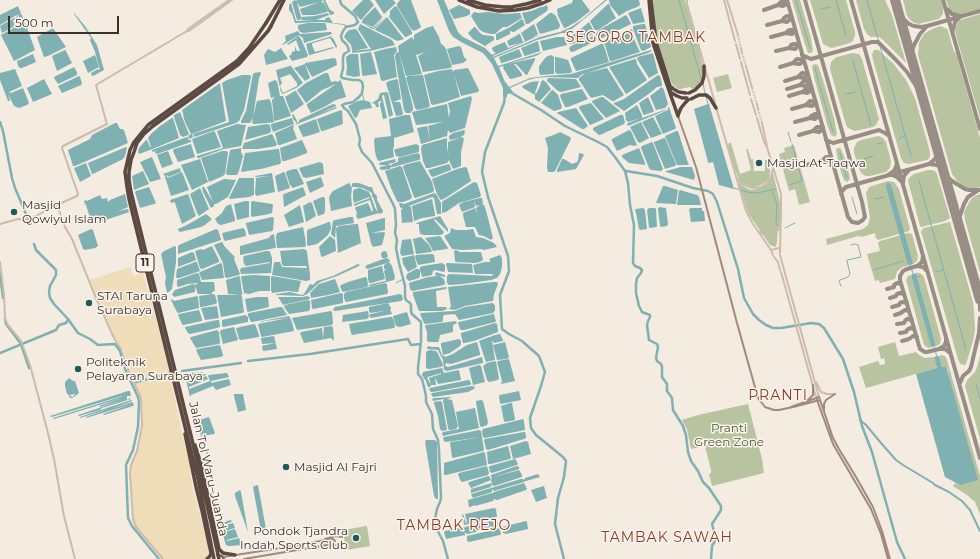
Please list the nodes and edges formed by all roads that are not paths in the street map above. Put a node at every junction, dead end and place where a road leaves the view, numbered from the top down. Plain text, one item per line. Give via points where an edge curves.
1 (229, 0) edge
2 (232, 0) edge
3 (280, 0) edge
4 (284, 0) edge
5 (459, 0) edge
6 (468, 0) edge
7 (540, 0) edge
8 (550, 0) edge
9 (650, 0) edge
10 (687, 0) edge
11 (725, 1) edge
12 (187, 31) junction
13 (738, 35) tunnel mouth
14 (735, 41) dead end
15 (736, 44) dead end
16 (741, 48) tunnel mouth
17 (742, 53) tunnel mouth
18 (740, 59) dead end
19 (741, 62) dead end
20 (704, 66) junction
21 (746, 66) tunnel mouth
22 (670, 85) junction
23 (752, 88) tunnel mouth
24 (671, 93) junction
25 (750, 95) dead end
26 (688, 96) junction
27 (751, 99) dead end
28 (757, 104) tunnel mouth
29 (716, 108) junction
30 (758, 109) tunnel mouth
31 (756, 115) dead end
32 (678, 116) junction
33 (757, 118) dead end
34 (762, 123) tunnel mouth
35 (767, 147) junction
36 (773, 166) junction
37 (736, 175) junction
38 (57, 205) junction
39 (0, 224) edge
40 (781, 227) junction
41 (757, 230) junction
42 (780, 248) junction
43 (771, 250) junction
44 (0, 262) edge
45 (779, 262) junction
46 (796, 321) junction
47 (799, 330) junction
48 (814, 377) junction
49 (813, 385) junction
50 (835, 394) joint
51 (818, 399) junction
52 (807, 400) junction
53 (180, 405) junction
54 (789, 408) junction
55 (824, 412) junction
56 (192, 438) junction
57 (879, 525) junction
58 (342, 538) dead end
59 (320, 541) junction
60 (343, 543) dead end
61 (321, 546) junction
62 (211, 553) junction
63 (235, 555) junction
64 (224, 558) edge
65 (75, 559) edge
66 (163, 559) edge
67 (207, 559) edge
68 (213, 559) edge
69 (218, 559) edge
70 (244, 559) edge
71 (889, 559) edge

1 - 12 street
2 - 12 street
3 - 53 highway, Jalan Tol Waru–Juanda / 11, bridge via 244,54 148,125 134,142 128,158 126,178 129,199
4 - 56 highway, Jalan Tol Waru–Juanda / 11, bridge via 268,31 246,57 144,134 137,143 131,160 131,192
5 - 8 highway via 499,11 528,8
6 - 7 highway via 503,7
9 - 22 highway via 656,42
9 - 24 highway via 653,43
10 - 20 street
11 - 13 street
11 - 14 street
12 - 38 street via 96,85 107,124 62,147 78,194
15 - 18 street
16 - 17 street
19 - 25 street
20 - 26 highway via 702,82
20 - 29 street
21 - 23 street
22 - 24 highway
22 - 26 highway
24 - 26 highway via 682,98
24 - 32 highway
26 - 29 highway via 706,95
26 - 32 highway
27 - 31 street
28 - 30 street
29 - 37 street
32 - 54 main road via 701,184 756,394 762,404 770,409
33 - 35 street
34 - 35 street
35 - 36 street
36 - 37 street via 767,183 757,188 742,184
36 - 40 street via 781,194
37 - 41 street via 746,211
38 - 39 street via 34,217
38 - 66 street via 141,398 142,426 130,473 132,514 136,527
40 - 41 street via 770,235
40 - 42 street
41 - 43 street
42 - 43 street
42 - 45 street
43 - 45 street
44 - 65 street via 5,319 23,344 44,417
45 - 46 street
45 - 46 street
46 - 47 street
47 - 48 street
47 - 49 street
48 - 50 street via 821,392
48 - 51 street
49 - 51 street
49 - 52 main road via 813,395
50 - 55 main road via 826,400
51 - 52 main road
51 - 54 main road
51 - 55 main road
51 - 57 main road via 833,444
52 - 54 main road
53 - 62 highway, bridge
53 - 68 highway, Jalan Tol Waru–Juanda / 11, bridge via 198,479
55 - 57 main road via 838,450 868,498
56 - 63 highway, bridge via 201,464 219,549 223,553
56 - 69 highway, Jalan Tol Waru–Juanda / 11, bridge
57 - 71 main road
58 - 59 main road via 335,536
59 - 61 main road via 331,538 335,541 333,544
59 - 63 main road
60 - 61 main road
61 - 70 main road
62 - 67 highway
62 - 68 highway
63 - 64 main road
64 - 68 main road via 216,555

